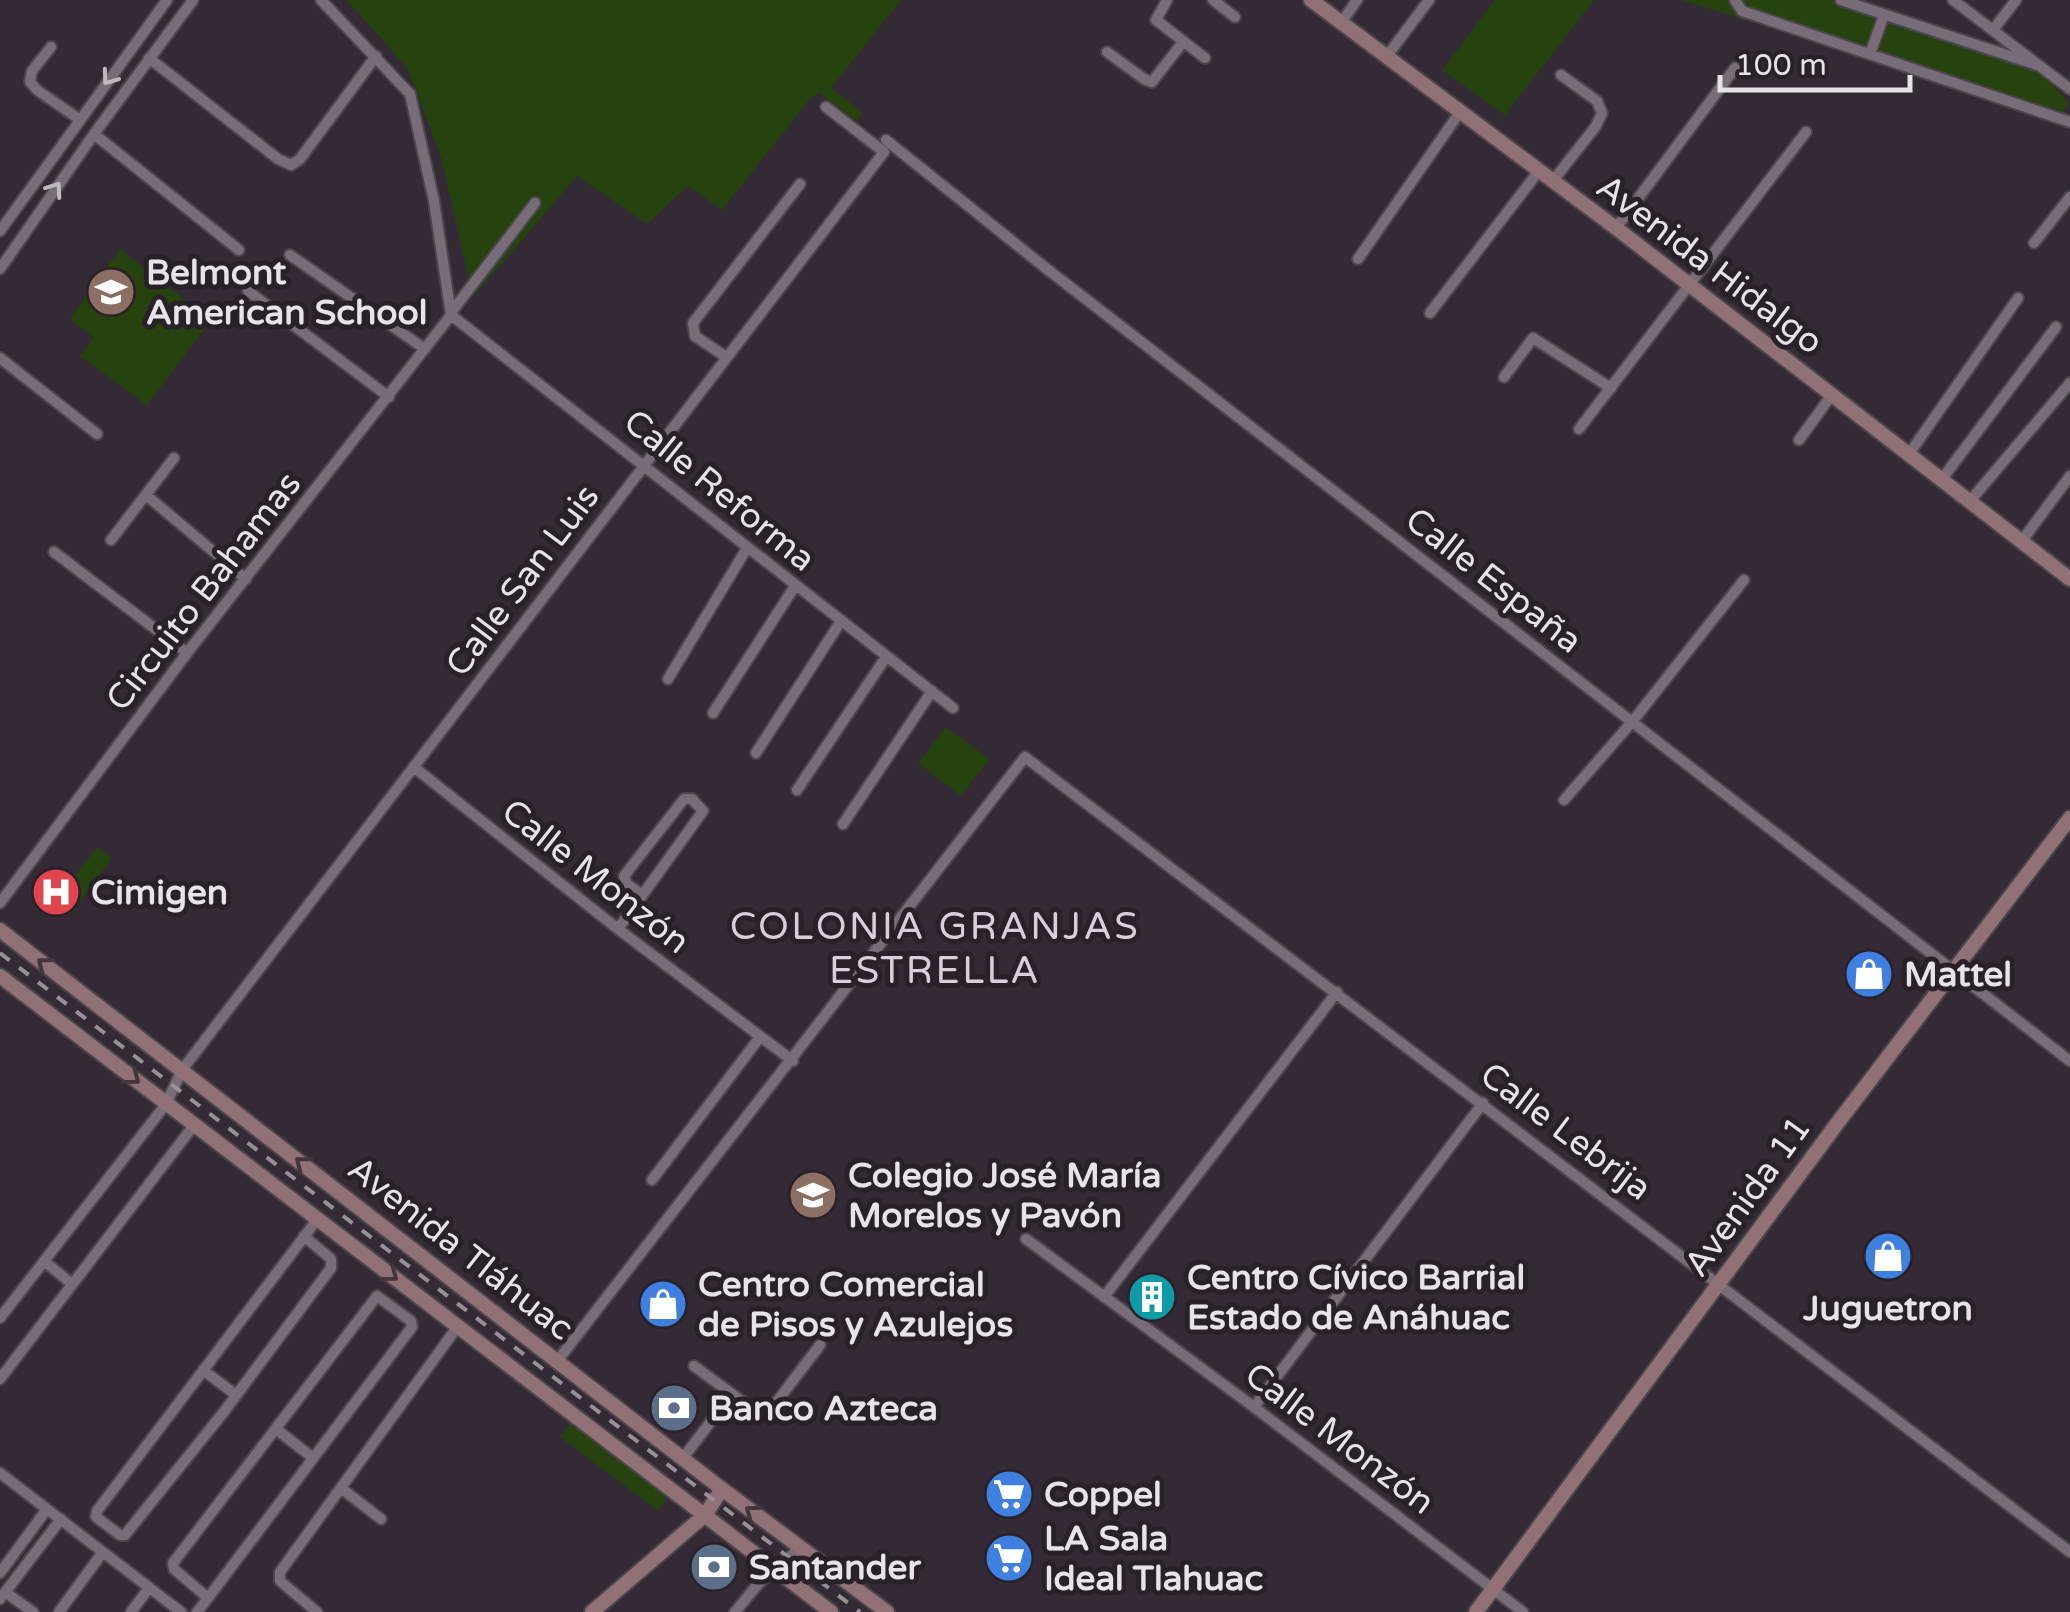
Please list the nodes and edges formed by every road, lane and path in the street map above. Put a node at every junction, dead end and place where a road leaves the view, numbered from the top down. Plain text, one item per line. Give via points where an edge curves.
1 (167, 0) edge
2 (193, 0) edge
3 (321, 0) edge
4 (1167, 0) edge
5 (1213, 0) edge
6 (1311, 0) edge
7 (1357, 0) edge
8 (1429, 0) edge
9 (1841, 0) edge
10 (1953, 0) edge
11 (2016, 0) edge
12 (1735, 1) edge
13 (1884, 16) junction
14 (1235, 17) dead end
15 (1341, 23) junction
16 (1993, 30) junction
17 (1183, 42) junction
18 (52, 47) dead end
19 (1107, 52) dead end
20 (1870, 54) junction
21 (376, 56) junction
22 (1387, 56) junction
23 (149, 58) junction
24 (1205, 58) dead end
25 (2040, 66) junction
26 (1734, 68) dead end
27 (1561, 75) dead end
28 (2070, 89) edge
29 (826, 108) dead end
30 (1460, 112) junction
31 (79, 119) junction
32 (2070, 122) edge
33 (1806, 132) dead end
34 (94, 134) junction
35 (887, 145) junction
36 (1538, 172) junction
37 (1552, 182) junction
38 (800, 184) dead end
39 (2070, 197) edge
40 (534, 203) dead end
41 (1616, 228) junction
42 (0, 231) edge
43 (2034, 243) dead end
44 (238, 250) dead end
45 (290, 255) dead end
46 (1358, 259) dead end
47 (0, 269) edge
48 (1690, 285) junction
49 (248, 292) dead end
50 (2018, 298) dead end
51 (452, 313) junction
52 (1430, 314) dead end
53 (2056, 327) dead end
54 (425, 349) junction
55 (0, 358) edge
56 (726, 358) junction
57 (1504, 377) dead end
58 (2070, 383) edge
59 (1612, 388) junction
60 (1831, 396) junction
61 (389, 397) junction
62 (1579, 429) dead end
63 (97, 434) dead end
64 (1799, 440) dead end
65 (1909, 454) junction
66 (174, 458) dead end
67 (644, 463) junction
68 (2070, 476) edge
69 (1942, 479) junction
70 (146, 495) junction
71 (1970, 501) junction
72 (111, 540) dead end
73 (2020, 542) junction
74 (746, 548) junction
75 (54, 552) dead end
76 (246, 578) junction
77 (2070, 579) edge
78 (1744, 580) dead end
79 (796, 586) junction
80 (841, 621) junction
81 (187, 653) junction
82 (886, 657) junction
83 (668, 678) dead end
84 (932, 691) junction
85 (954, 708) dead end
86 (713, 713) dead end
87 (1632, 722) junction
88 (756, 753) dead end
89 (415, 768) junction
90 (797, 790) dead end
91 (1564, 800) dead end
92 (2070, 818) edge
93 (843, 824) dead end
94 (642, 894) junction
95 (0, 903) edge
96 (0, 930) edge
97 (618, 930) junction
98 (1955, 972) junction
99 (0, 976) edge
100 (1337, 992) junction
101 (760, 1037) junction
102 (792, 1061) junction
103 (2070, 1061) edge
104 (182, 1070) junction
105 (1482, 1103) junction
106 (166, 1104) junction
107 (194, 1125) junction
108 (652, 1180) dead end
109 (318, 1219) junction
110 (304, 1236) junction
111 (1026, 1239) dead end
112 (44, 1261) junction
113 (1720, 1283) junction
114 (72, 1284) junction
115 (1104, 1296) junction
116 (0, 1318) edge
117 (458, 1326) junction
118 (820, 1345) dead end
119 (558, 1360) junction
120 (694, 1366) dead end
121 (203, 1370) junction
122 (0, 1379) edge
123 (236, 1395) junction
124 (731, 1395) junction
125 (1254, 1407) junction
126 (276, 1429) junction
127 (313, 1458) junction
128 (683, 1458) junction
129 (0, 1474) edge
130 (341, 1488) junction
131 (722, 1490) junction
132 (47, 1509) junction
133 (704, 1515) junction
134 (381, 1519) dead end
135 (61, 1520) junction
136 (801, 1547) junction
137 (103, 1552) junction
138 (2070, 1552) edge
139 (774, 1569) junction
140 (0, 1573) edge
141 (149, 1588) junction
142 (1494, 1589) junction
143 (3, 1596) edge
144 (208, 1598) junction
145 (33, 1612) edge
146 (59, 1612) edge
147 (131, 1612) edge
148 (181, 1612) edge
149 (197, 1612) edge
150 (317, 1612) edge
151 (592, 1612) edge
152 (734, 1612) edge
153 (831, 1612) edge
154 (886, 1612) edge
155 (1476, 1612) edge
156 (1523, 1612) edge

1 -> 31 street
2 - 23 street
3 - 21 street
4 - 17 street via 1156,20
5 - 14 street
6 - 15 main road, Avenida Hidalgo
7 - 15 street
8 - 22 street
9 - 13 street
10 - 16 street
11 - 16 street
12 - 20 street via 1742,11
13 - 20 street
13 - 25 street
15 - 22 main road, Avenida Hidalgo
16 - 25 street
17 - 19 street via 1152,82
17 - 24 street
18 - 31 street via 30,82
20 - 32 street
21 - 23 street via 291,165
21 - 51 street via 410,94
22 - 30 main road, Avenida Hidalgo
23 - 34 street
25 - 28 street
26 - 41 street
27 - 37 street via 1597,101 1602,113
29 - 35 street
30 - 36 main road, Avenida Hidalgo
30 - 46 street
31 - 42 street
33 - 48 street
34 - 44 street
47 -> 34 street
35 - 56 street, Calle San Luis
35 - 87 street, Calle España
36 - 37 main road, Avenida Hidalgo
36 - 52 street
37 - 41 main road, Avenida Hidalgo
38 - 56 street via 693,323 695,336
39 - 43 street
40 - 51 street, Circuito Bahamas
41 - 48 main road, Avenida Hidalgo
45 - 54 street
48 - 59 street
48 - 60 main road, Avenida Hidalgo
49 - 61 street
50 - 65 street
51 - 54 street, Circuito Bahamas
51 - 67 street, Calle Reforma
53 - 69 street
54 - 61 street, Circuito Bahamas
55 - 63 street
56 - 67 street, Calle San Luis
57 - 59 street via 1533,338
58 - 71 street
59 - 62 street
60 - 64 street
60 - 65 main road, Avenida Hidalgo
61 - 76 street, Circuito Bahamas
65 - 69 main road, Avenida Hidalgo
66 - 70 street
67 - 74 street, Calle Reforma
67 - 89 street, Calle San Luis
68 - 73 street
69 - 71 main road, Avenida Hidalgo
70 - 72 street
70 - 76 street
71 - 73 main road, Avenida Hidalgo
73 - 77 main road, Avenida Hidalgo
74 - 79 street, Calle Reforma
74 - 83 street
75 - 81 street
76 - 81 street, Circuito Bahamas
78 - 87 street
79 - 80 street, Calle Reforma
79 - 86 street
80 - 82 street, Calle Reforma
80 - 88 street
81 - 95 street, Circuito Bahamas
82 - 84 street, Calle Reforma
82 - 90 street
84 - 85 street, Calle Reforma
84 - 93 street
87 - 91 street
87 - 98 street, Calle España
89 - 97 street, Calle Monzón
89 - 104 street, Calle San Luis
92 - 98 main road, Avenida 11
94 - 94 street via 703,811 692,800 684,800 624,876
94 - 97 street
104 -> 96 main road, Avenida Tláhuac
97 - 101 street, Calle Monzón
98 - 103 street, Calle España
98 - 113 main road, Avenida 11
99 -> 106 main road, Avenida Tláhuac
100 - 102 street, Calle Lebrija via 1025,757
100 - 105 street, Calle Lebrija
100 - 115 street
101 - 102 street, Calle Monzón
101 - 108 street
102 - 119 street
104 - 106 street, Calle San Luis
119 -> 104 main road, Avenida Tláhuac
105 - 113 street, Calle Lebrija
105 - 125 street
106 - 107 main road, Avenida Tláhuac
106 - 112 street, Calle San Luis
107 - 109 main road, Avenida Tláhuac
107 - 114 street
109 - 110 street
109 -> 117 main road, Avenida Tláhuac
110 - 121 street
110 - 123 street via 328,1254 331,1268
111 - 115 street, Calle Monzón
112 - 114 street
112 - 116 street, Calle San Luis
113 - 138 street, Calle Lebrija
113 - 142 main road, Avenida 11
114 - 122 street
115 - 125 street, Calle Monzón
117 - 130 street
117 - 133 main road, Avenida Tláhuac
118 - 124 street via 769,1412 758,1414
119 - 128 main road, Avenida Tláhuac
120 - 124 street
121 - 123 street
121 - 123 street via 96,1517 126,1535
124 - 128 street
125 - 142 street, Calle Monzón
126 - 127 street
126 - 127 street via 374,1297 411,1320
126 - 144 street via 173,1563
127 - 144 street
128 - 131 main road, Avenida Tláhuac
129 - 132 street
130 - 134 street
130 - 150 street via 280,1572 280,1580
131 - 133 main road
136 -> 131 main road, Avenida Tláhuac
132 - 135 street
132 - 140 street
133 - 139 main road, Avenida Tláhuac
133 - 151 main road
135 - 137 street
135 - 143 street
136 - 139 street
136 - 154 main road, Avenida Tláhuac
137 - 141 street
137 - 146 street
139 - 152 street
139 - 153 main road, Avenida Tláhuac
141 - 147 street
141 - 148 street
142 - 155 main road, Avenida 11
142 - 156 street, Calle Monzón
143 - 145 street
144 - 149 street

